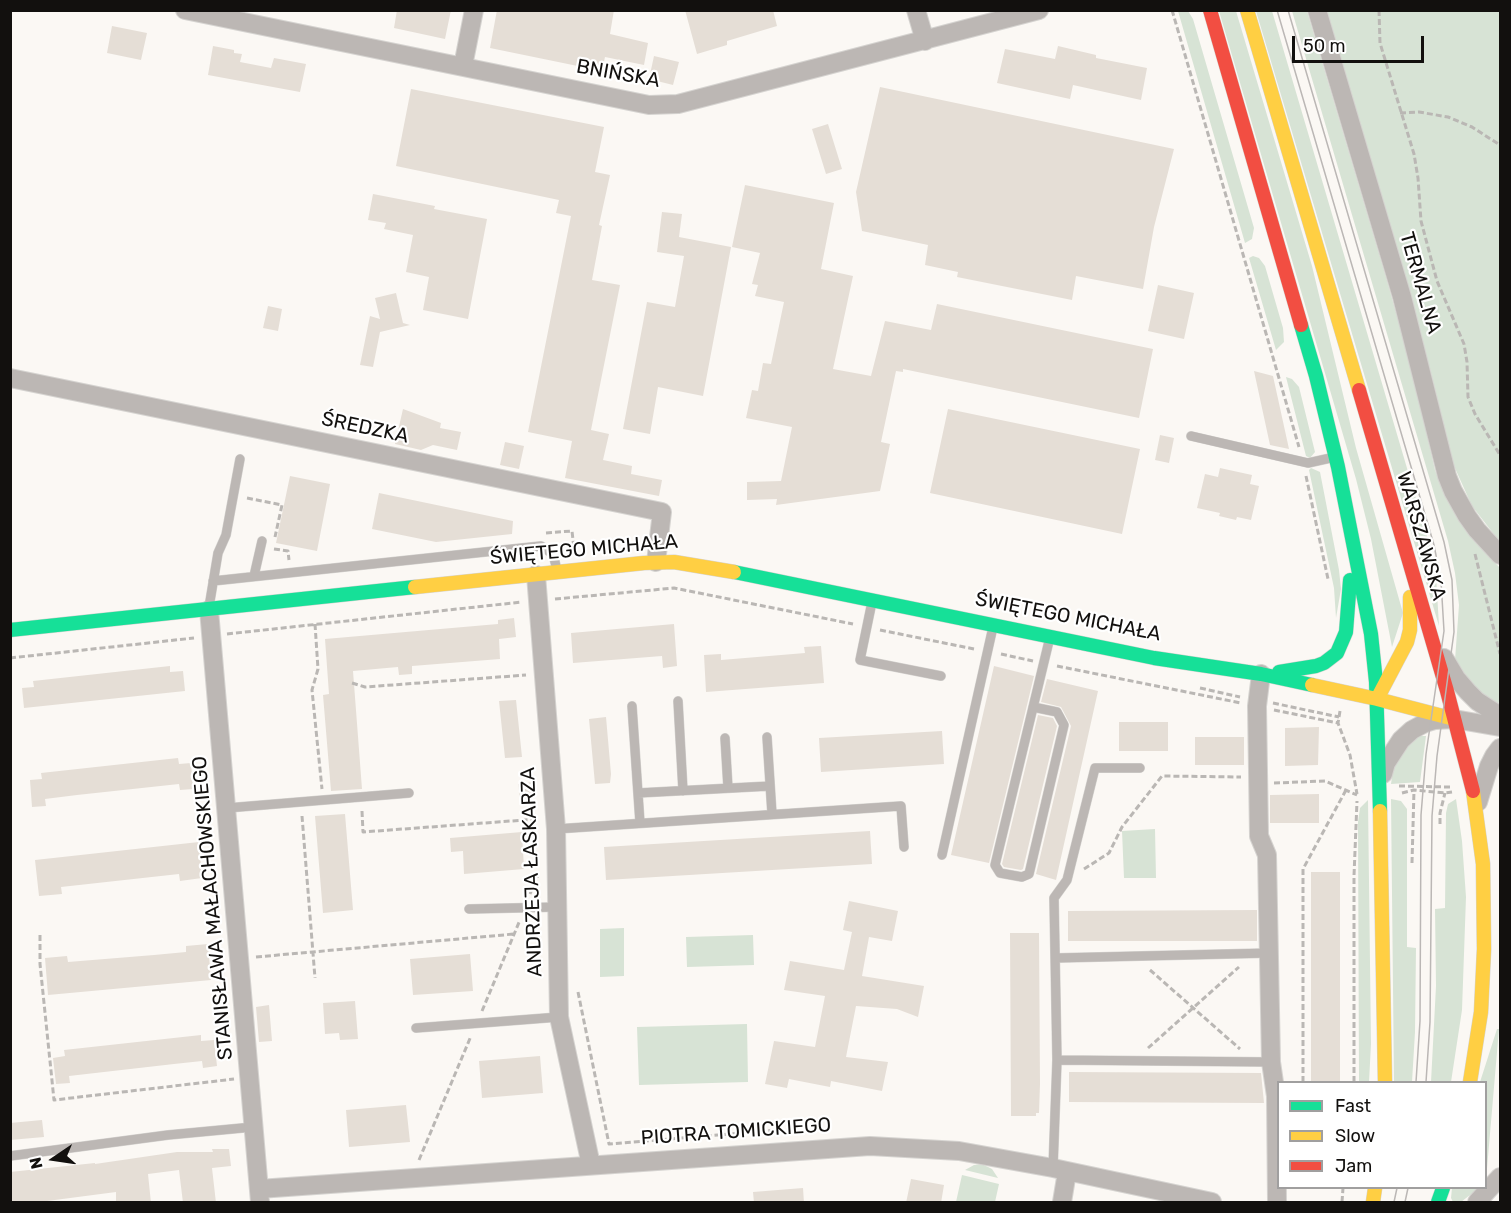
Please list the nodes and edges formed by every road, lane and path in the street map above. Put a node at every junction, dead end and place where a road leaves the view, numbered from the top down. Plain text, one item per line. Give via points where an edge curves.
1 (185, 10) edge
2 (474, 10) edge
3 (916, 10) edge
4 (1039, 10) edge
5 (1172, 10) edge
6 (1247, 10) edge
7 (1317, 10) edge
8 (1379, 10) edge
9 (1210, 14) edge
10 (926, 41) junction
11 (463, 66) junction
12 (1400, 113) junction
13 (1500, 145) edge
14 (10, 378) edge
15 (1191, 436) dead end
16 (1500, 455) edge
17 (1336, 457) junction
18 (240, 459) dead end
19 (1303, 462) junction
20 (233, 496) junction
21 (275, 538) dead end
22 (262, 541) dead end
23 (1352, 541) junction
24 (1472, 546) dead end
25 (273, 548) dead end
26 (1406, 552) junction
27 (1500, 555) edge
28 (289, 560) dead end
29 (656, 562) junction
30 (557, 572) junction
31 (536, 574) junction
32 (254, 576) junction
33 (1328, 579) dead end
34 (213, 581) junction
35 (872, 599) junction
36 (550, 602) junction
37 (209, 610) junction
38 (1424, 616) junction
39 (315, 624) junction
40 (994, 625) junction
41 (867, 627) junction
42 (10, 630) edge
43 (1371, 634) junction
44 (211, 636) junction
45 (1050, 637) junction
46 (988, 651) junction
47 (1500, 654) edge
48 (10, 658) edge
49 (1044, 663) junction
50 (1392, 670) junction
51 (544, 673) junction
52 (1261, 674) junction
53 (941, 676) dead end
54 (352, 682) dead end
55 (1402, 682) dead end
56 (1191, 686) dead end
57 (1416, 694) dead end
58 (1377, 699) junction
59 (678, 701) dead end
60 (1257, 703) junction
61 (632, 706) dead end
62 (1033, 707) junction
63 (1500, 716) edge
64 (1454, 719) junction
65 (1338, 723) junction
66 (1500, 727) edge
67 (767, 737) dead end
68 (724, 738) dead end
69 (1500, 748) edge
70 (1140, 768) dead end
71 (1258, 781) junction
72 (770, 786) junction
73 (1385, 786) junction
74 (1453, 787) dead end
75 (728, 788) junction
76 (1473, 788) junction
77 (1346, 790) junction
78 (1414, 790) junction
79 (683, 791) junction
80 (409, 793) dead end
81 (638, 793) junction
82 (1445, 793) junction
83 (1401, 794) dead end
84 (1357, 795) junction
85 (361, 797) junction
86 (323, 800) junction
87 (301, 802) junction
88 (1476, 807) junction
89 (227, 808) junction
90 (772, 814) junction
91 (639, 823) junction
92 (556, 824) junction
93 (1440, 824) dead end
94 (904, 847) dead end
95 (942, 855) dead end
96 (1412, 863) dead end
97 (541, 866) dead end
98 (1067, 880) junction
99 (557, 907) junction
100 (525, 908) junction
101 (469, 909) dead end
102 (514, 934) junction
103 (40, 935) dead end
104 (313, 952) junction
105 (1262, 954) junction
106 (1135, 956) junction
107 (239, 958) junction
108 (1056, 958) junction
109 (315, 978) dead end
110 (577, 989) dead end
111 (1193, 1008) junction
112 (559, 1017) junction
113 (476, 1024) junction
114 (416, 1028) dead end
115 (1057, 1060) junction
116 (1133, 1061) junction
117 (1262, 1062) junction
118 (249, 1078) junction
119 (1303, 1081) edge
120 (1354, 1081) edge
121 (1385, 1081) edge
122 (1470, 1081) edge
123 (253, 1127) junction
124 (790, 1152) junction
125 (10, 1156) edge
126 (591, 1165) junction
127 (1060, 1170) junction
128 (1500, 1177) edge
129 (411, 1178) junction
130 (260, 1196) edge
131 (1062, 1203) edge
132 (1212, 1203) edge
133 (1277, 1203) edge
134 (1477, 1203) edge

1 - 11 street, BNIŃSKA
2 - 11 street
3 - 10 street
4 - 10 street, BNIŃSKA
5 - 19 path
6 - 26 main road, WARSZAWSKA
7 - 27 street, TERMALNA via 1402,297 1447,476 1467,516
8 - 12 path via 1380,43
9 - 17 main road via 1311,357
10 - 11 street, BNIŃSKA via 678,104 649,105
12 - 13 path via 1448,117
12 - 16 path via 1414,154 1421,221 1437,281 1464,344 1468,397
14 - 29 street, ŚREDZKA via 662,513
15 - 19 lane
17 - 19 lane
17 - 23 main road
18 - 20 lane
19 - 33 path
20 - 21 path via 282,505
20 - 34 lane
22 - 32 lane
23 - 43 main road
23 - 52 main road, ŚWIĘTEGO MICHAŁA via 1349,615 1337,653 1316,666
24 - 47 path
25 - 28 path via 288,551
26 - 38 main road, WARSZAWSKA
26 - 50 main road via 1410,630
29 - 30 main road, ŚWIĘTEGO MICHAŁA
29 - 35 main road, ŚWIĘTEGO MICHAŁA via 692,564
30 - 31 main road, ŚWIĘTEGO MICHAŁA
30 - 32 lane via 553,554 541,546
31 - 36 street, ANDRZEJA ŁASKARZA
31 - 37 main road, ŚWIĘTEGO MICHAŁA
32 - 34 lane
34 - 37 lane
35 - 40 main road, ŚWIĘTEGO MICHAŁA
35 - 41 lane
36 - 39 path
36 - 41 path via 674,588
36 - 51 street, ANDRZEJA ŁASKARZA
37 - 42 main road, ŚWIĘTEGO MICHAŁA
37 - 44 street, STANISŁAWA MAŁACHOWSKIEGO
38 - 63 street via 1456,678 1477,701
38 - 64 main road, WARSZAWSKA
39 - 44 path
39 - 86 path via 318,669 312,690
40 - 45 main road, ŚWIĘTEGO MICHAŁA
40 - 46 lane
41 - 46 path
41 - 53 lane via 860,660
43 - 50 main road
43 - 58 main road
44 - 48 path
44 - 89 street, STANISŁAWA MAŁACHOWSKIEGO
45 - 49 lane
45 - 52 main road, ŚWIĘTEGO MICHAŁA
46 - 49 path
46 - 95 lane
49 - 60 path
49 - 62 lane
50 - 55 main road
50 - 58 main road
51 - 54 path via 365,687
51 - 92 street, ANDRZEJA ŁASKARZA
52 - 58 main road, ŚWIĘTEGO MICHAŁA
52 - 60 street
56 - 60 path
57 - 64 main road
58 - 64 main road, ŚWIĘTEGO MICHAŁA
58 - 73 main road
59 - 79 lane
60 - 65 path
60 - 65 path via 1339,717
60 - 71 street
61 - 81 lane
62 - 62 lane via 995,865 1000,873 1022,878 1029,874 1064,725 1057,712
64 - 66 street, ŚWIĘTEGO MICHAŁA
64 - 73 street via 1425,723 1406,735 1386,763
64 - 76 main road, WARSZAWSKA
65 - 84 path via 1350,755
67 - 72 lane
68 - 75 lane
69 - 88 street via 1489,766
70 - 98 lane via 1095,768
71 - 77 path via 1325,781
71 - 98 path via 1162,776 1122,827 1109,853
71 - 105 street via 1259,836 1267,855
72 - 75 lane
72 - 90 lane
73 - 74 path
73 - 121 main road
75 - 79 lane
76 - 82 path
76 - 88 main road, WARSZAWSKA
77 - 84 path
77 - 119 path via 1303,869
78 - 82 path
78 - 83 path
78 - 96 path
79 - 81 lane
80 - 85 lane
81 - 91 lane
82 - 93 path
84 - 120 path
85 - 86 lane
85 - 92 path via 363,832
86 - 87 lane
87 - 89 lane
87 - 104 path
88 - 122 main road, WARSZAWSKA via 1484,886 1483,970
89 - 107 street, STANISŁAWA MAŁACHOWSKIEGO
90 - 91 lane
90 - 94 lane via 901,806
91 - 92 lane
92 - 99 street, ANDRZEJA ŁASKARZA
97 - 100 path
98 - 108 lane via 1054,898
99 - 100 lane
99 - 112 street, ANDRZEJA ŁASKARZA
100 - 101 lane
100 - 102 path
102 - 104 path
102 - 113 path
103 - 118 path via 54,1100
104 - 107 path
104 - 109 path
105 - 106 lane
105 - 111 path
105 - 117 street
106 - 108 lane
106 - 111 path
107 - 118 street, STANISŁAWA MAŁACHOWSKIEGO
108 - 115 lane
110 - 124 path via 609,1144 788,1129
111 - 116 path
111 - 117 path
112 - 113 lane
112 - 126 street, ANDRZEJA ŁASKARZA
113 - 114 lane
113 - 129 path
115 - 116 lane
115 - 127 lane
116 - 117 lane
117 - 133 street via 1276,1096
118 - 123 street, STANISŁAWA MAŁACHOWSKIEGO
123 - 125 lane
123 - 130 street, STANISŁAWA MAŁACHOWSKIEGO
124 - 126 street, PIOTRA TOMICKIEGO
124 - 127 street, PIOTRA TOMICKIEGO via 907,1147 959,1151
126 - 129 street, PIOTRA TOMICKIEGO
127 - 131 street
127 - 132 street, PIOTRA TOMICKIEGO
128 - 134 street
129 - 130 street, PIOTRA TOMICKIEGO

